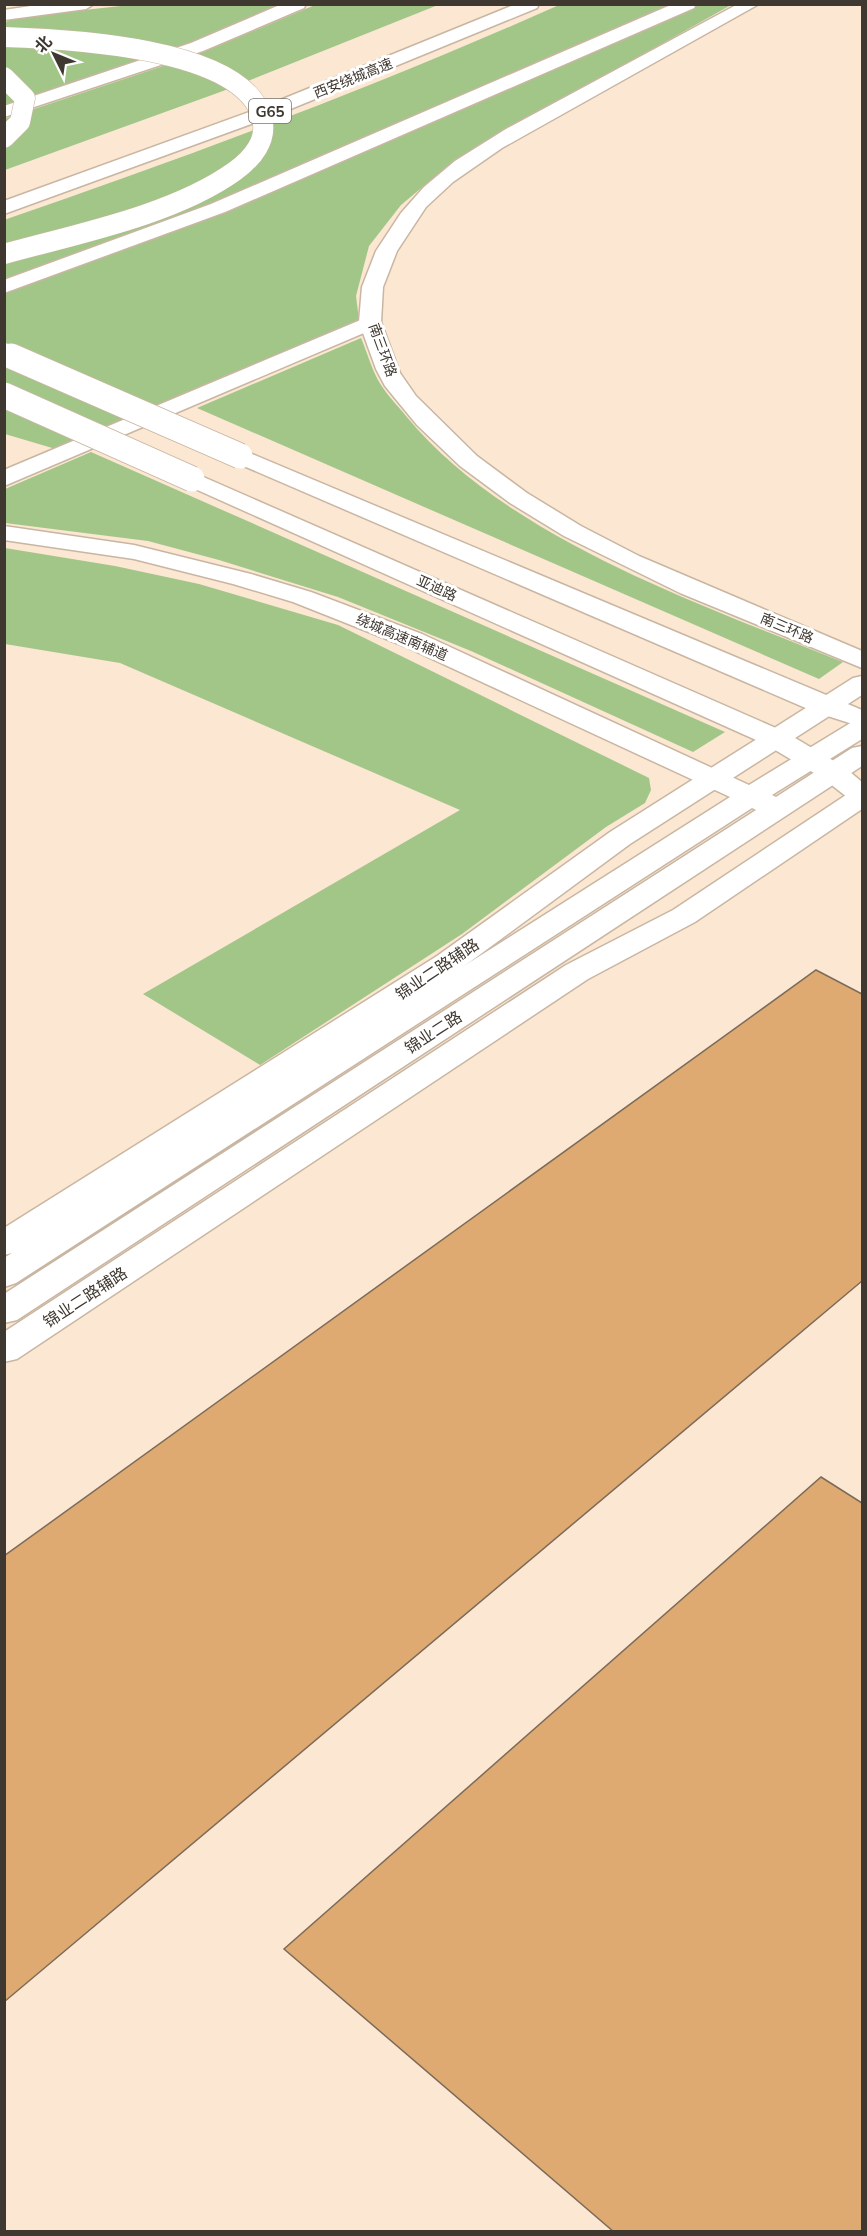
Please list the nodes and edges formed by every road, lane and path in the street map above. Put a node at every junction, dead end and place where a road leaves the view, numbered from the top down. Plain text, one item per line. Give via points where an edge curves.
1 (86, 4) edge
2 (298, 4) edge
3 (531, 4) edge
4 (688, 4) edge
5 (751, 4) edge
6 (4, 15) edge
7 (4, 37) edge
8 (4, 77) edge
9 (263, 90) dead end
10 (230, 103) dead end
11 (4, 112) edge
12 (4, 138) edge
13 (4, 208) edge
14 (4, 254) edge
15 (4, 287) edge
16 (370, 322) junction
17 (4, 353) edge
18 (4, 395) edge
19 (4, 479) edge
20 (4, 533) edge
21 (862, 660) edge
22 (862, 684) edge
23 (825, 706) junction
24 (862, 719) edge
25 (862, 728) edge
26 (775, 738) junction
27 (862, 754) edge
28 (823, 766) junction
29 (712, 778) junction
30 (862, 796) edge
31 (764, 802) junction
32 (4, 1244) edge
33 (4, 1275) edge
34 (4, 1311) edge
35 (4, 1350) edge

1 - 6 main road
2 - 11 main road via 197,47
3 - 13 main road, 西安绕城高速 / G65 via 341,84
4 - 15 main road via 218,208
5 - 16 main road, 南三环路 via 517,132 433,189 409,215 383,261 372,292
7 - 14 main road, bridge via 129,47 198,64 237,84 255,100 264,119 263,137 255,152 218,182 155,210
8 - 12 main road, bridge via 25,98 20,122
9 - 10 main road, G65
16 - 19 main road
16 - 21 main road, 南三环路 via 399,389 442,438 494,482 650,570
17 - 23 main road, bridge
18 - 26 main road, 亚迪路, bridge
20 - 29 main road, 绕城高速南辅道 via 134,552 302,597 413,640
22 - 23 main road, 锦业二路辅路
23 - 24 main road
23 - 26 main road, 锦业二路辅路
25 - 28 main road, 锦业二路
26 - 28 main road, 亚迪路
26 - 29 main road, 锦业二路辅路
27 - 28 main road, 锦业二路
28 - 30 main road, 亚迪路
28 - 31 main road, 锦业二路
29 - 31 main road, 绕城高速南辅道
29 - 32 main road, 锦业二路辅路 via 620,838 448,963
30 - 35 main road, 锦业二路辅路 via 684,916 578,972
31 - 33 main road, 锦业二路
31 - 34 main road, 锦业二路

